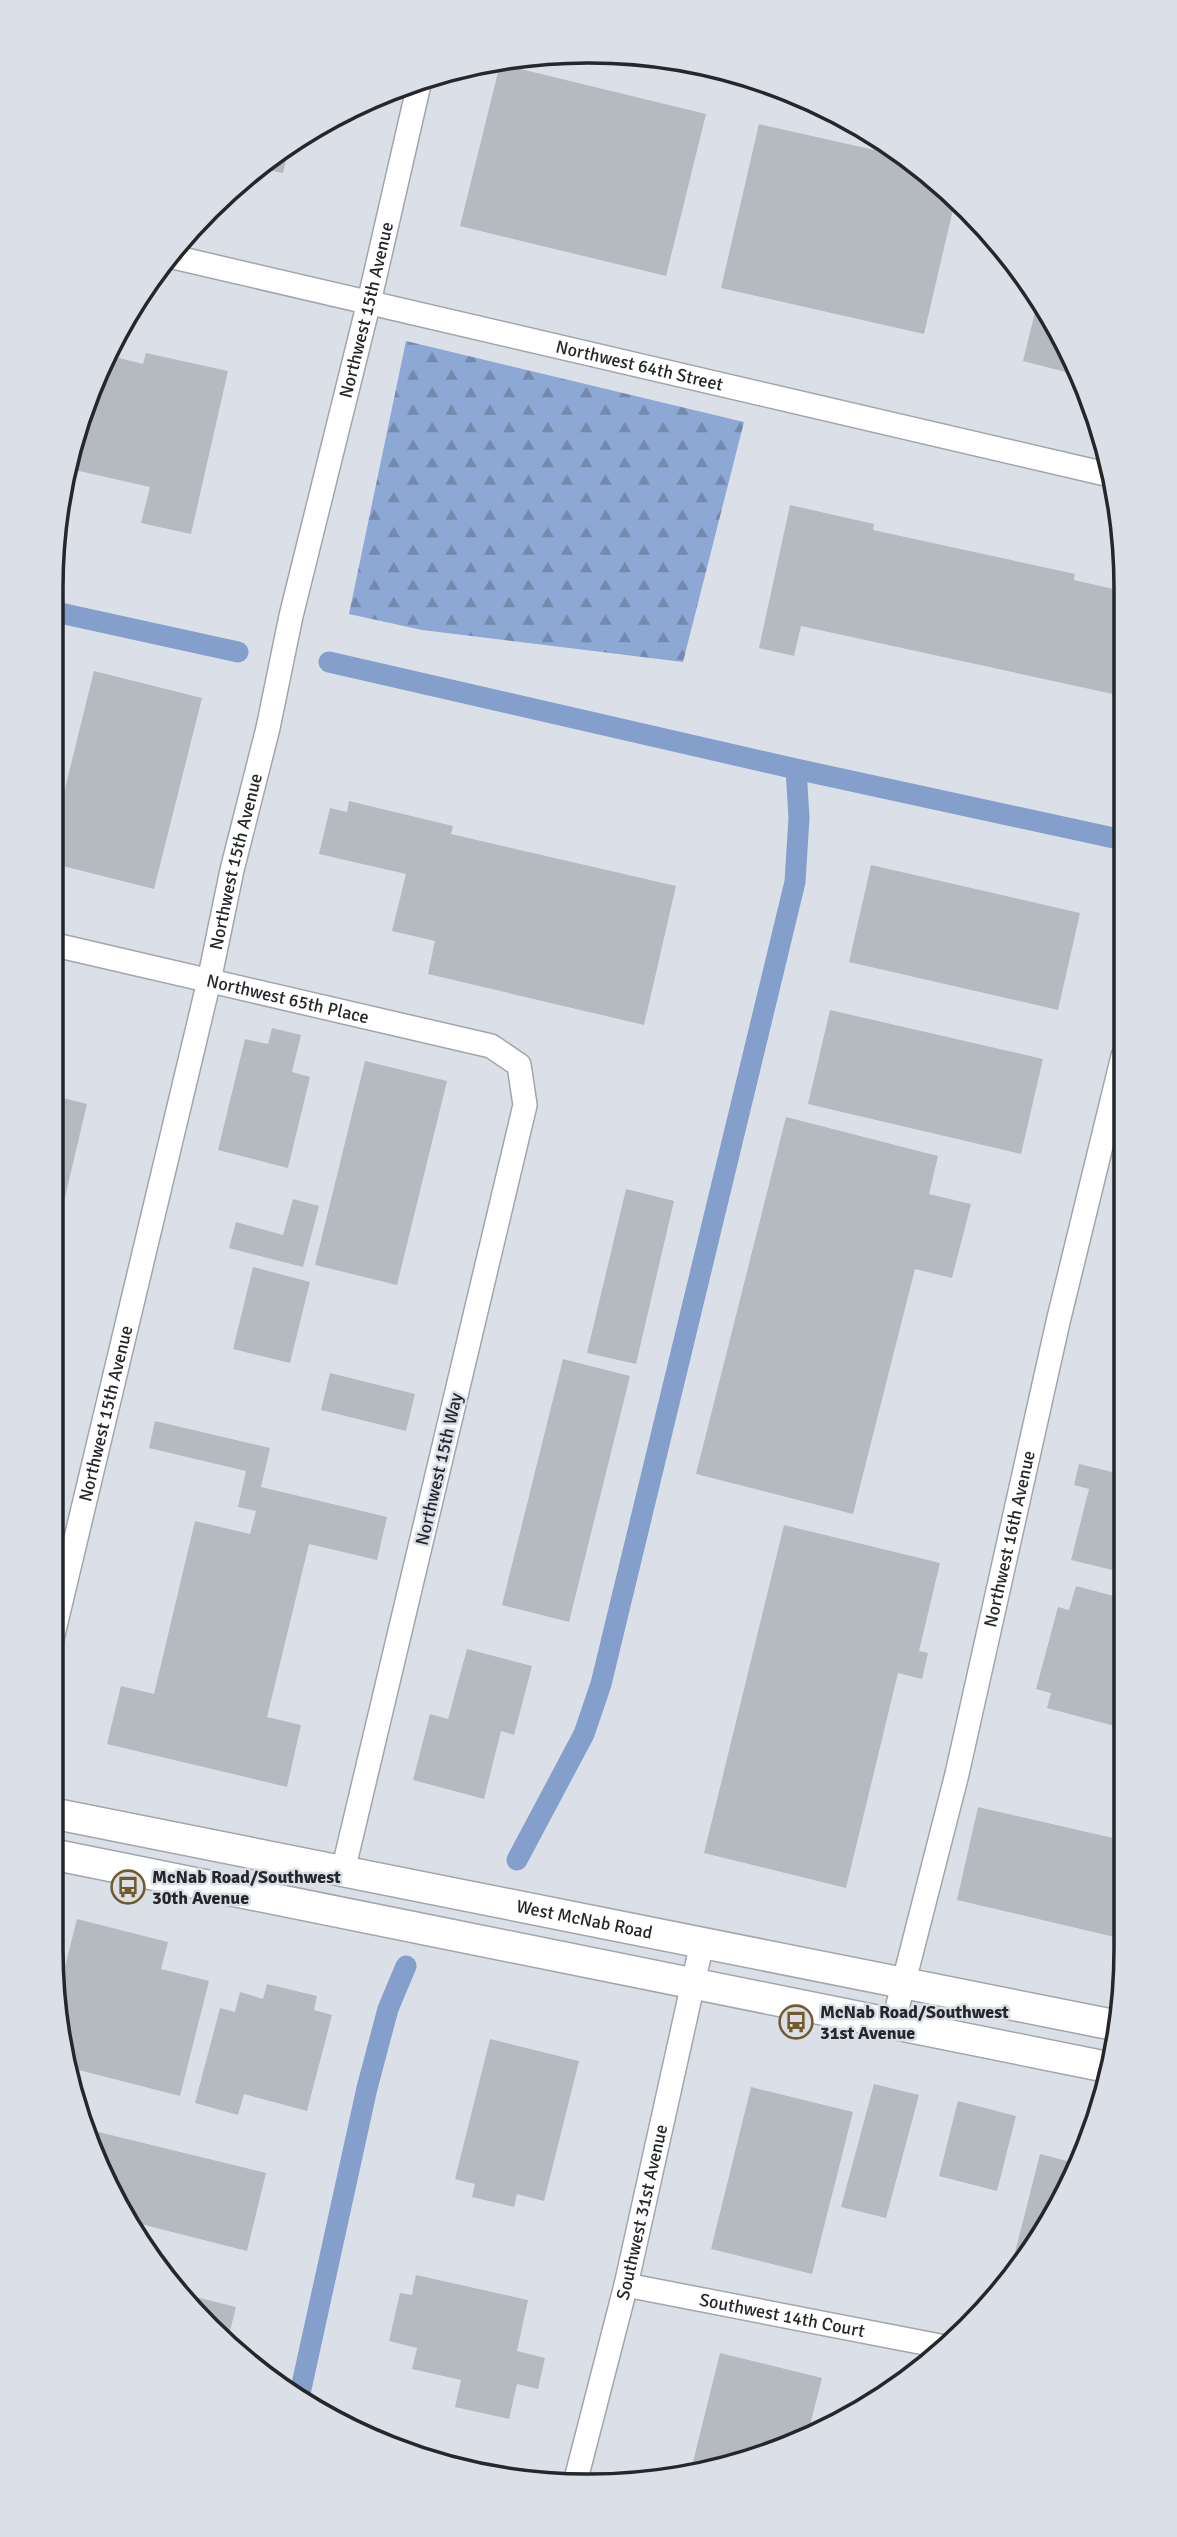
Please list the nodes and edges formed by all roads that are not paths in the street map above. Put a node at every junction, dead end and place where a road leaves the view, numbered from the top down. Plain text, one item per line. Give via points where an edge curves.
1 (417, 92) edge
2 (180, 259) edge
3 (369, 302) junction
4 (1101, 473) edge
5 (63, 947) edge
6 (209, 982) junction
7 (519, 1065) joint
8 (1114, 1093) edge
9 (63, 1593) edge
10 (63, 1815) edge
11 (63, 1856) edge
12 (343, 1871) junction
13 (702, 1943) junction
14 (902, 1983) junction
15 (694, 1984) junction
16 (893, 2024) junction
17 (1109, 2024) edge
18 (1101, 2065) edge
19 (626, 2285) junction
20 (934, 2345) edge
21 (577, 2474) edge

1 - 3 street, Northwest 15th Avenue
2 - 3 street, Northwest 64th Street
3 - 4 street, Northwest 64th Street
3 - 6 street, Northwest 15th Avenue via 291,616
5 - 6 street, Northwest 65th Place
6 - 7 street, Northwest 65th Place via 491,1046
6 - 9 street, Northwest 15th Avenue
7 - 12 street, Northwest 15th Way via 525,1105
8 - 14 street, Northwest 16th Avenue via 957,1774
10 - 12 main road, West McNab Road
11 - 15 main road
12 - 13 main road, West McNab Road
13 - 14 main road, West McNab Road
13 - 15 street, Southwest 31st Avenue
14 - 16 street, Northwest 16th Avenue
14 - 17 main road, West McNab Road
15 - 16 main road
15 - 19 street, Southwest 31st Avenue
16 - 18 main road
19 - 20 street, Southwest 14th Court
19 - 21 street, Southwest 31st Avenue

